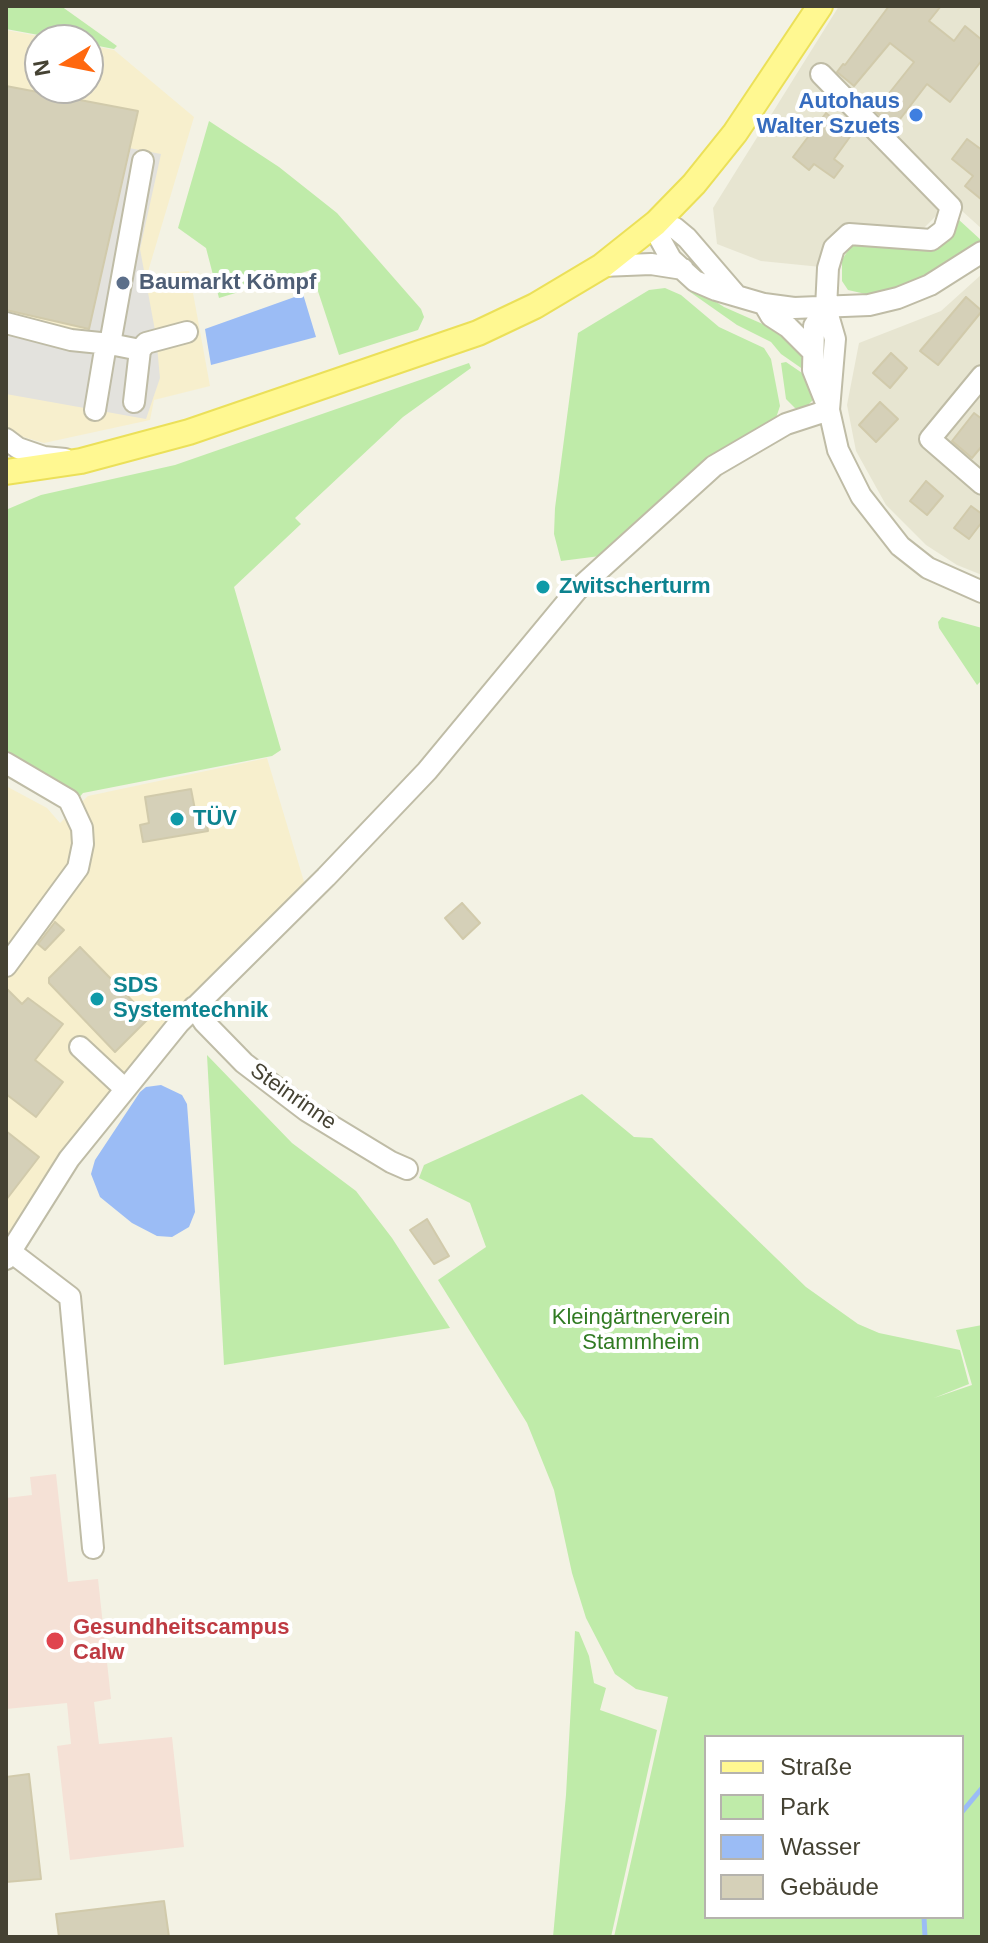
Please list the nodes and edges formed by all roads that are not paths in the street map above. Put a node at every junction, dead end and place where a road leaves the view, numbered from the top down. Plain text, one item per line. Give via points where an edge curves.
1 (820, 6) edge
2 (821, 74) dead end
3 (143, 161) dead end
4 (656, 223) junction
5 (982, 252) edge
6 (602, 266) junction
7 (683, 269) junction
8 (736, 295) junction
9 (764, 304) junction
10 (826, 308) junction
11 (6, 323) edge
12 (187, 332) dead end
13 (108, 344) junction
14 (140, 350) junction
15 (811, 350) junction
16 (982, 376) edge
17 (134, 402) dead end
18 (95, 410) dead end
19 (829, 410) junction
20 (6, 439) edge
21 (81, 461) junction
22 (6, 472) edge
23 (982, 484) edge
24 (982, 592) edge
25 (6, 763) edge
26 (6, 966) edge
27 (194, 1007) junction
28 (80, 1047) dead end
29 (124, 1088) junction
30 (407, 1169) dead end
31 (9, 1256) edge
32 (93, 1548) dead end

1 - 4 main road via 735,133
2 - 10 street via 951,207 944,230 931,240 849,234 834,248
3 - 13 street
4 - 6 main road
4 - 7 street via 665,249
4 - 8 street via 687,238
5 - 10 street via 898,298
6 - 7 street
6 - 21 main road via 478,333 189,432
7 - 8 street via 695,281
8 - 9 street
9 - 10 street
9 - 15 street
10 - 15 street via 814,326
10 - 19 street via 835,339
11 - 13 street
12 - 14 street via 146,343
13 - 14 street
13 - 18 street
14 - 17 street
15 - 19 street
16 - 23 street via 930,439
19 - 24 street via 838,450 861,496 900,546 928,568
19 - 27 street via 786,424 714,466 577,590 427,771
20 - 21 street via 44,457
21 - 22 main road
25 - 26 street via 69,800 83,844 78,868
27 - 29 street
27 - 30 street, Steinrinne via 244,1063 307,1111
28 - 29 street
29 - 31 street via 69,1159
31 - 32 street via 70,1297

